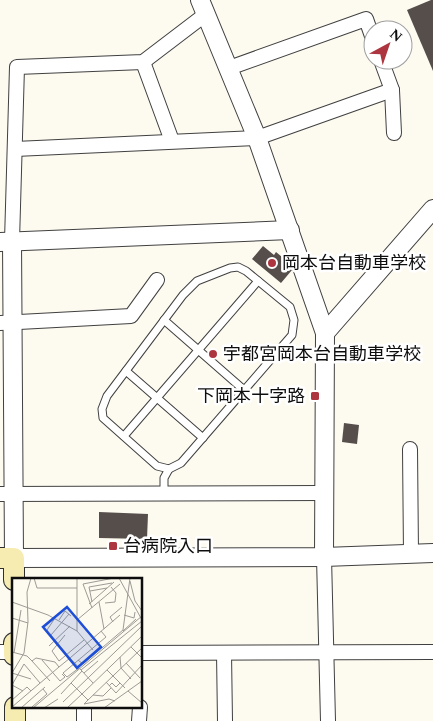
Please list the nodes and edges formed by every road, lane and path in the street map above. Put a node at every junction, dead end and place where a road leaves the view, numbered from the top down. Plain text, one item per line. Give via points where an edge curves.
1 (203, 7) edge
2 (363, 21) edge
3 (143, 62) junction
4 (229, 68) junction
5 (385, 70) edge
6 (392, 90) junction
7 (394, 133) dead end
8 (257, 138) junction
9 (172, 141) junction
10 (15, 149) junction
11 (433, 208) edge
12 (427, 224) edge
13 (290, 230) junction
14 (6, 241) edge
15 (157, 280) dead end
16 (258, 281) junction
17 (164, 320) junction
18 (6, 322) edge
19 (325, 333) junction
20 (199, 350) junction
21 (126, 371) junction
22 (244, 390) junction
23 (157, 398) junction
24 (124, 436) junction
25 (203, 438) junction
26 (410, 449) dead end
27 (169, 469) junction
28 (164, 492) junction
29 (323, 493) junction
30 (6, 494) edge
31 (411, 553) junction
32 (433, 553) edge
33 (324, 557) junction
34 (7, 558) edge
35 (13, 578) edge
36 (327, 652) junction
37 (433, 652) edge
38 (142, 653) edge
39 (224, 653) junction
40 (15, 708) edge
41 (84, 708) edge
42 (140, 708) edge
43 (15, 721) edge
44 (84, 721) edge
45 (140, 721) edge
46 (225, 721) edge
47 (328, 721) edge

1 - 3 street
1 - 4 street
2 - 4 street
3 - 9 street
3 - 10 street via 17,67
4 - 8 street
5 - 6 street
6 - 7 street
6 - 8 street
8 - 9 street
8 - 13 street
9 - 10 street
10 - 14 street
11 - 12 street
12 - 19 street
13 - 14 street
13 - 19 street
14 - 18 street
15 - 18 street via 131,316
16 - 17 lane via 238,267 197,280
16 - 20 lane
16 - 22 lane via 290,308 294,320 292,335
17 - 20 lane
17 - 21 lane
18 - 30 street
19 - 29 street
20 - 22 lane
20 - 23 lane
21 - 23 lane
21 - 24 lane via 107,396 102,409 103,418
22 - 25 lane
23 - 24 lane
23 - 25 lane
24 - 27 lane via 157,466
25 - 27 lane via 181,463
26 - 31 street
27 - 28 lane via 164,478
28 - 29 street
28 - 30 street
29 - 33 street
30 - 34 street
31 - 32 street
31 - 33 street
33 - 34 street
33 - 36 street
34 - 35 main road
36 - 37 street
36 - 39 street
36 - 47 street
38 - 39 street
39 - 46 street
40 - 43 main road
41 - 44 street
42 - 45 street

